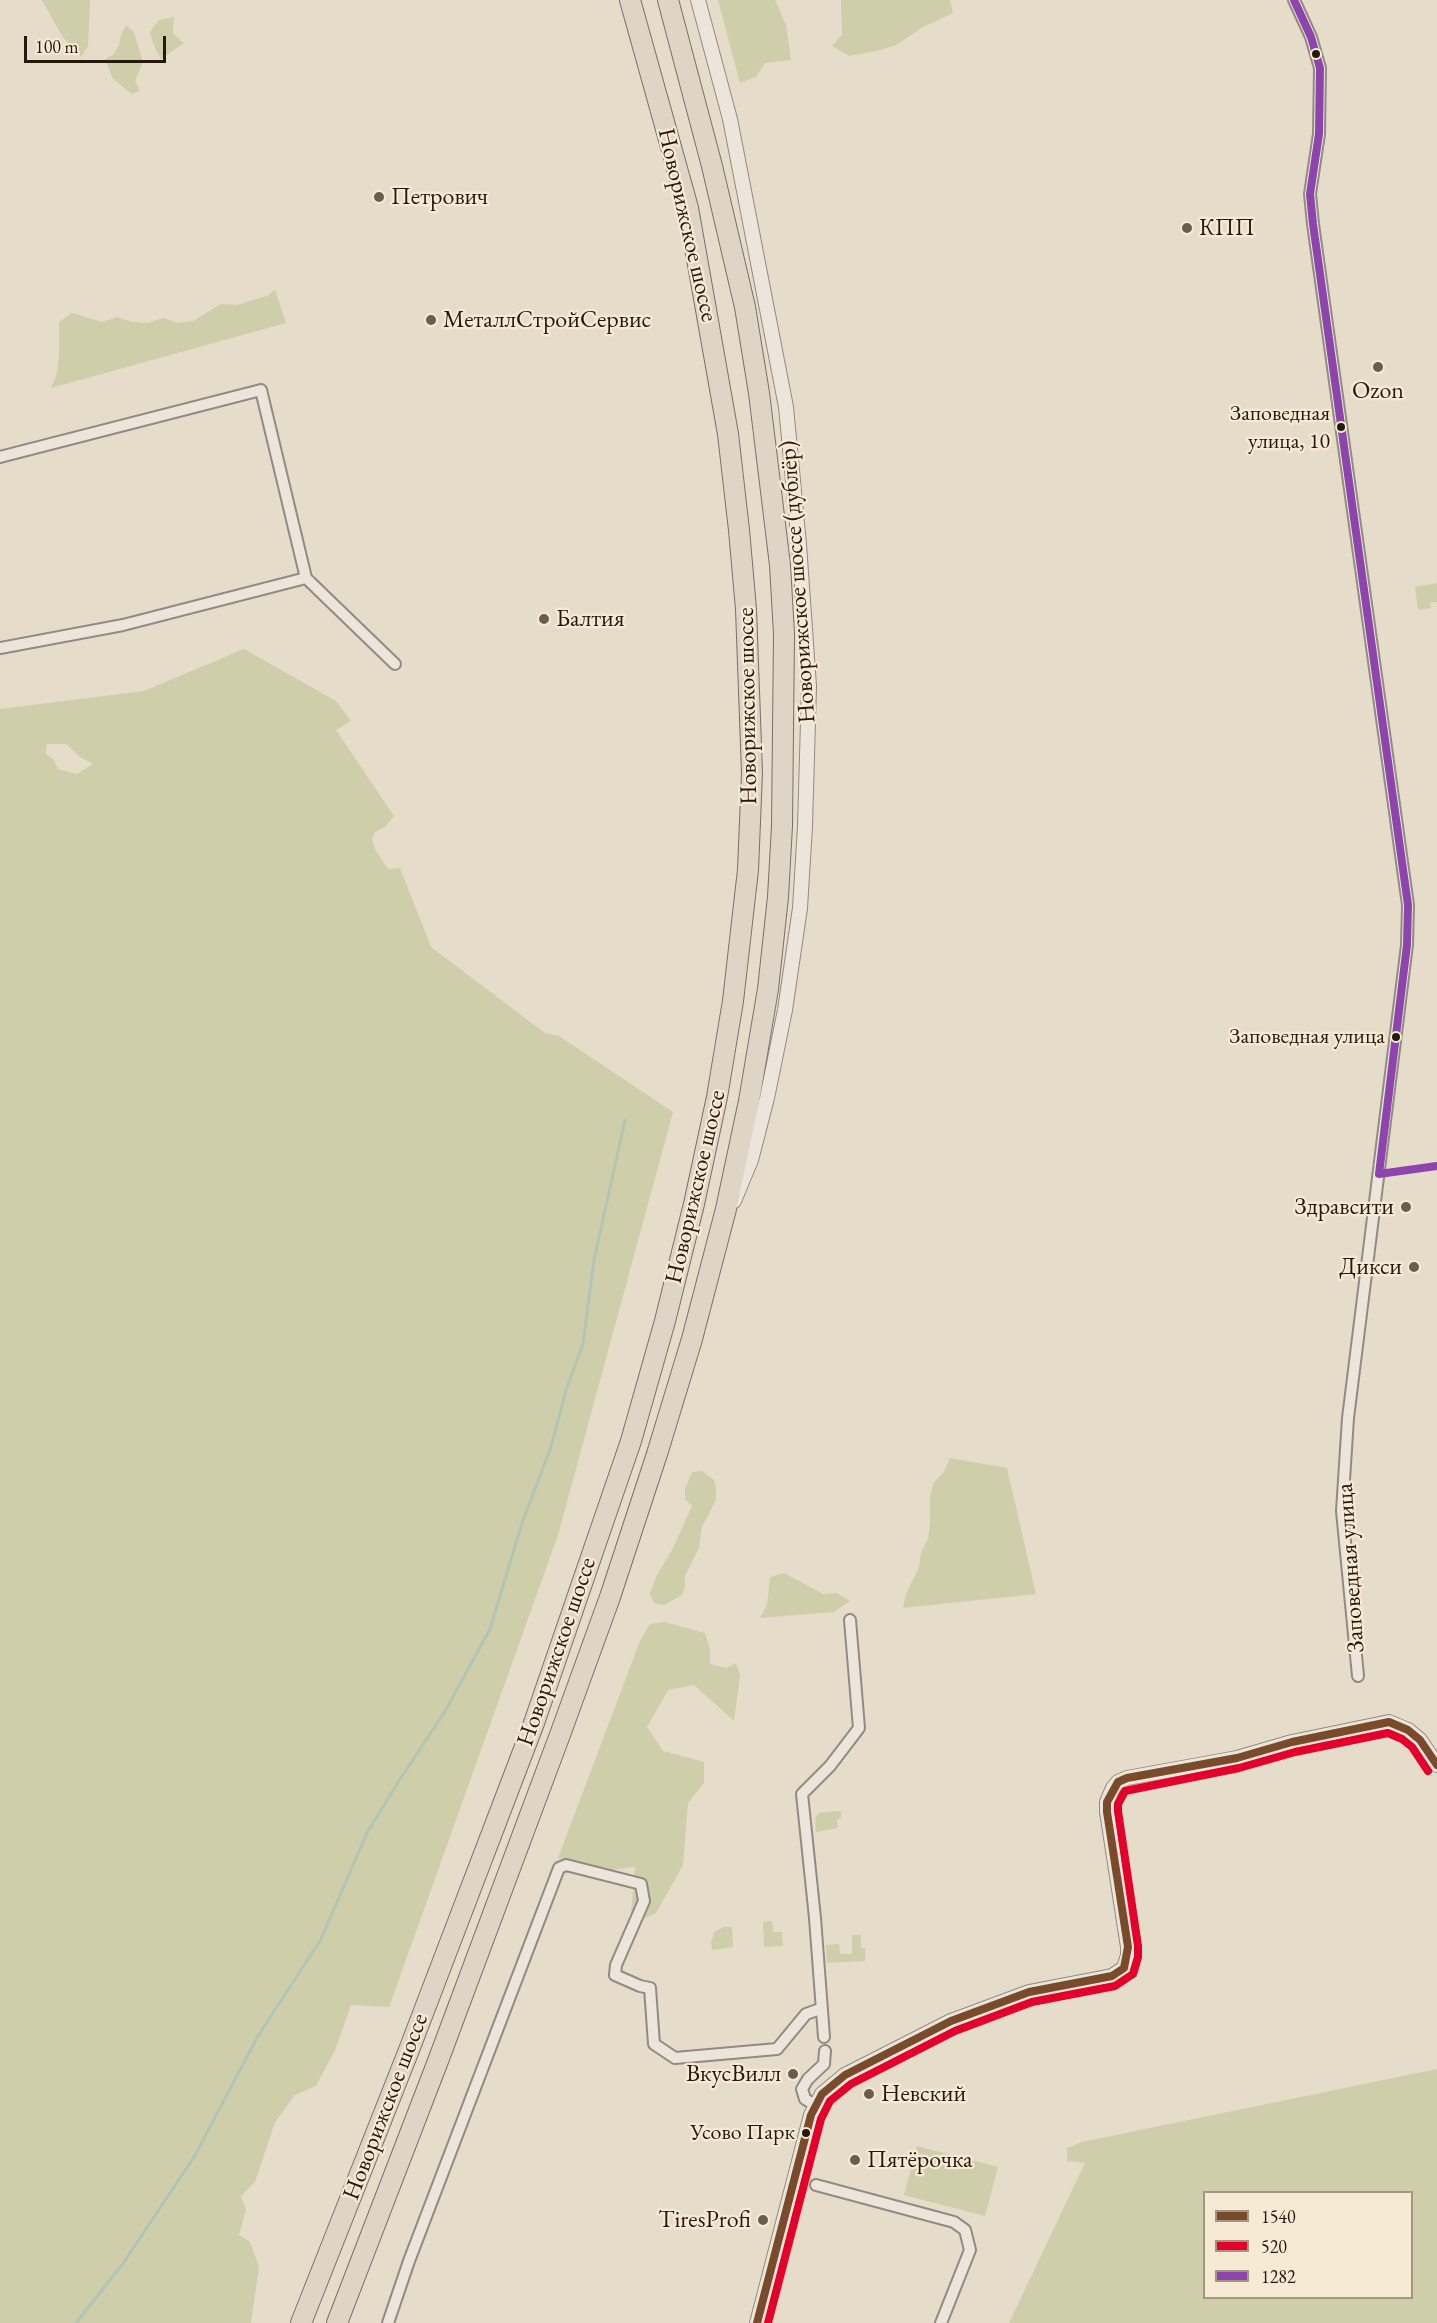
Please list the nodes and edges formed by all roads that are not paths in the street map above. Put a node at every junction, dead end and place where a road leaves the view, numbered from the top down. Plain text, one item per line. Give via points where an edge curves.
1 (630, 0) edge
2 (668, 0) edge
3 (698, 0) edge
4 (1294, 0) edge
5 (0, 458) edge
6 (306, 578) junction
7 (0, 648) edge
8 (395, 664) dead end
9 (720, 1233) junction
10 (850, 1620) dead end
11 (1358, 1676) dead end
12 (1437, 1765) edge
13 (820, 2008) junction
14 (824, 2037) dead end
15 (825, 2051) dead end
16 (815, 2105) junction
17 (816, 2185) dead end
18 (301, 2323) edge
19 (337, 2323) edge
20 (388, 2323) edge
21 (757, 2323) edge
22 (941, 2323) edge

1 - 18 highway, Новорижское шоссе via 688,208 728,434 746,609 752,773 747,880 733,1001 692,1215 631,1441 534,1723
2 - 9 highway, Новорижское шоссе via 745,307 774,503 784,634 782,826 774,936 750,1101
3 - 9 street, Новорижское шоссе (дублёр) via 730,119 786,407 809,686 800,908 785,1010 752,1160
4 - 11 street, Заповедная улица via 1320,68 1319,134 1310,194 1313,224 1408,905 1407,945 1348,1418 1342,1511
5 - 6 street via 261,390
6 - 7 street via 123,625
6 - 8 street
9 - 19 highway, Новорижское шоссе via 664,1433 610,1597
10 - 13 street via 859,1728 802,1794
12 - 16 street via 1414,1735 1389,1722 1118,1782 1107,1802 1107,1812 1128,1947 1124,1968 1112,1976 1029,1992 951,2020 845,2075
13 - 14 street
13 - 20 street via 806,2014 777,2049 675,2058 654,2044 650,1988 615,1975 644,1901 642,1884 566,1865 559,1868
15 - 16 street via 824,2064 802,2090
16 - 21 street
17 - 22 street via 954,2222 964,2230 970,2250

